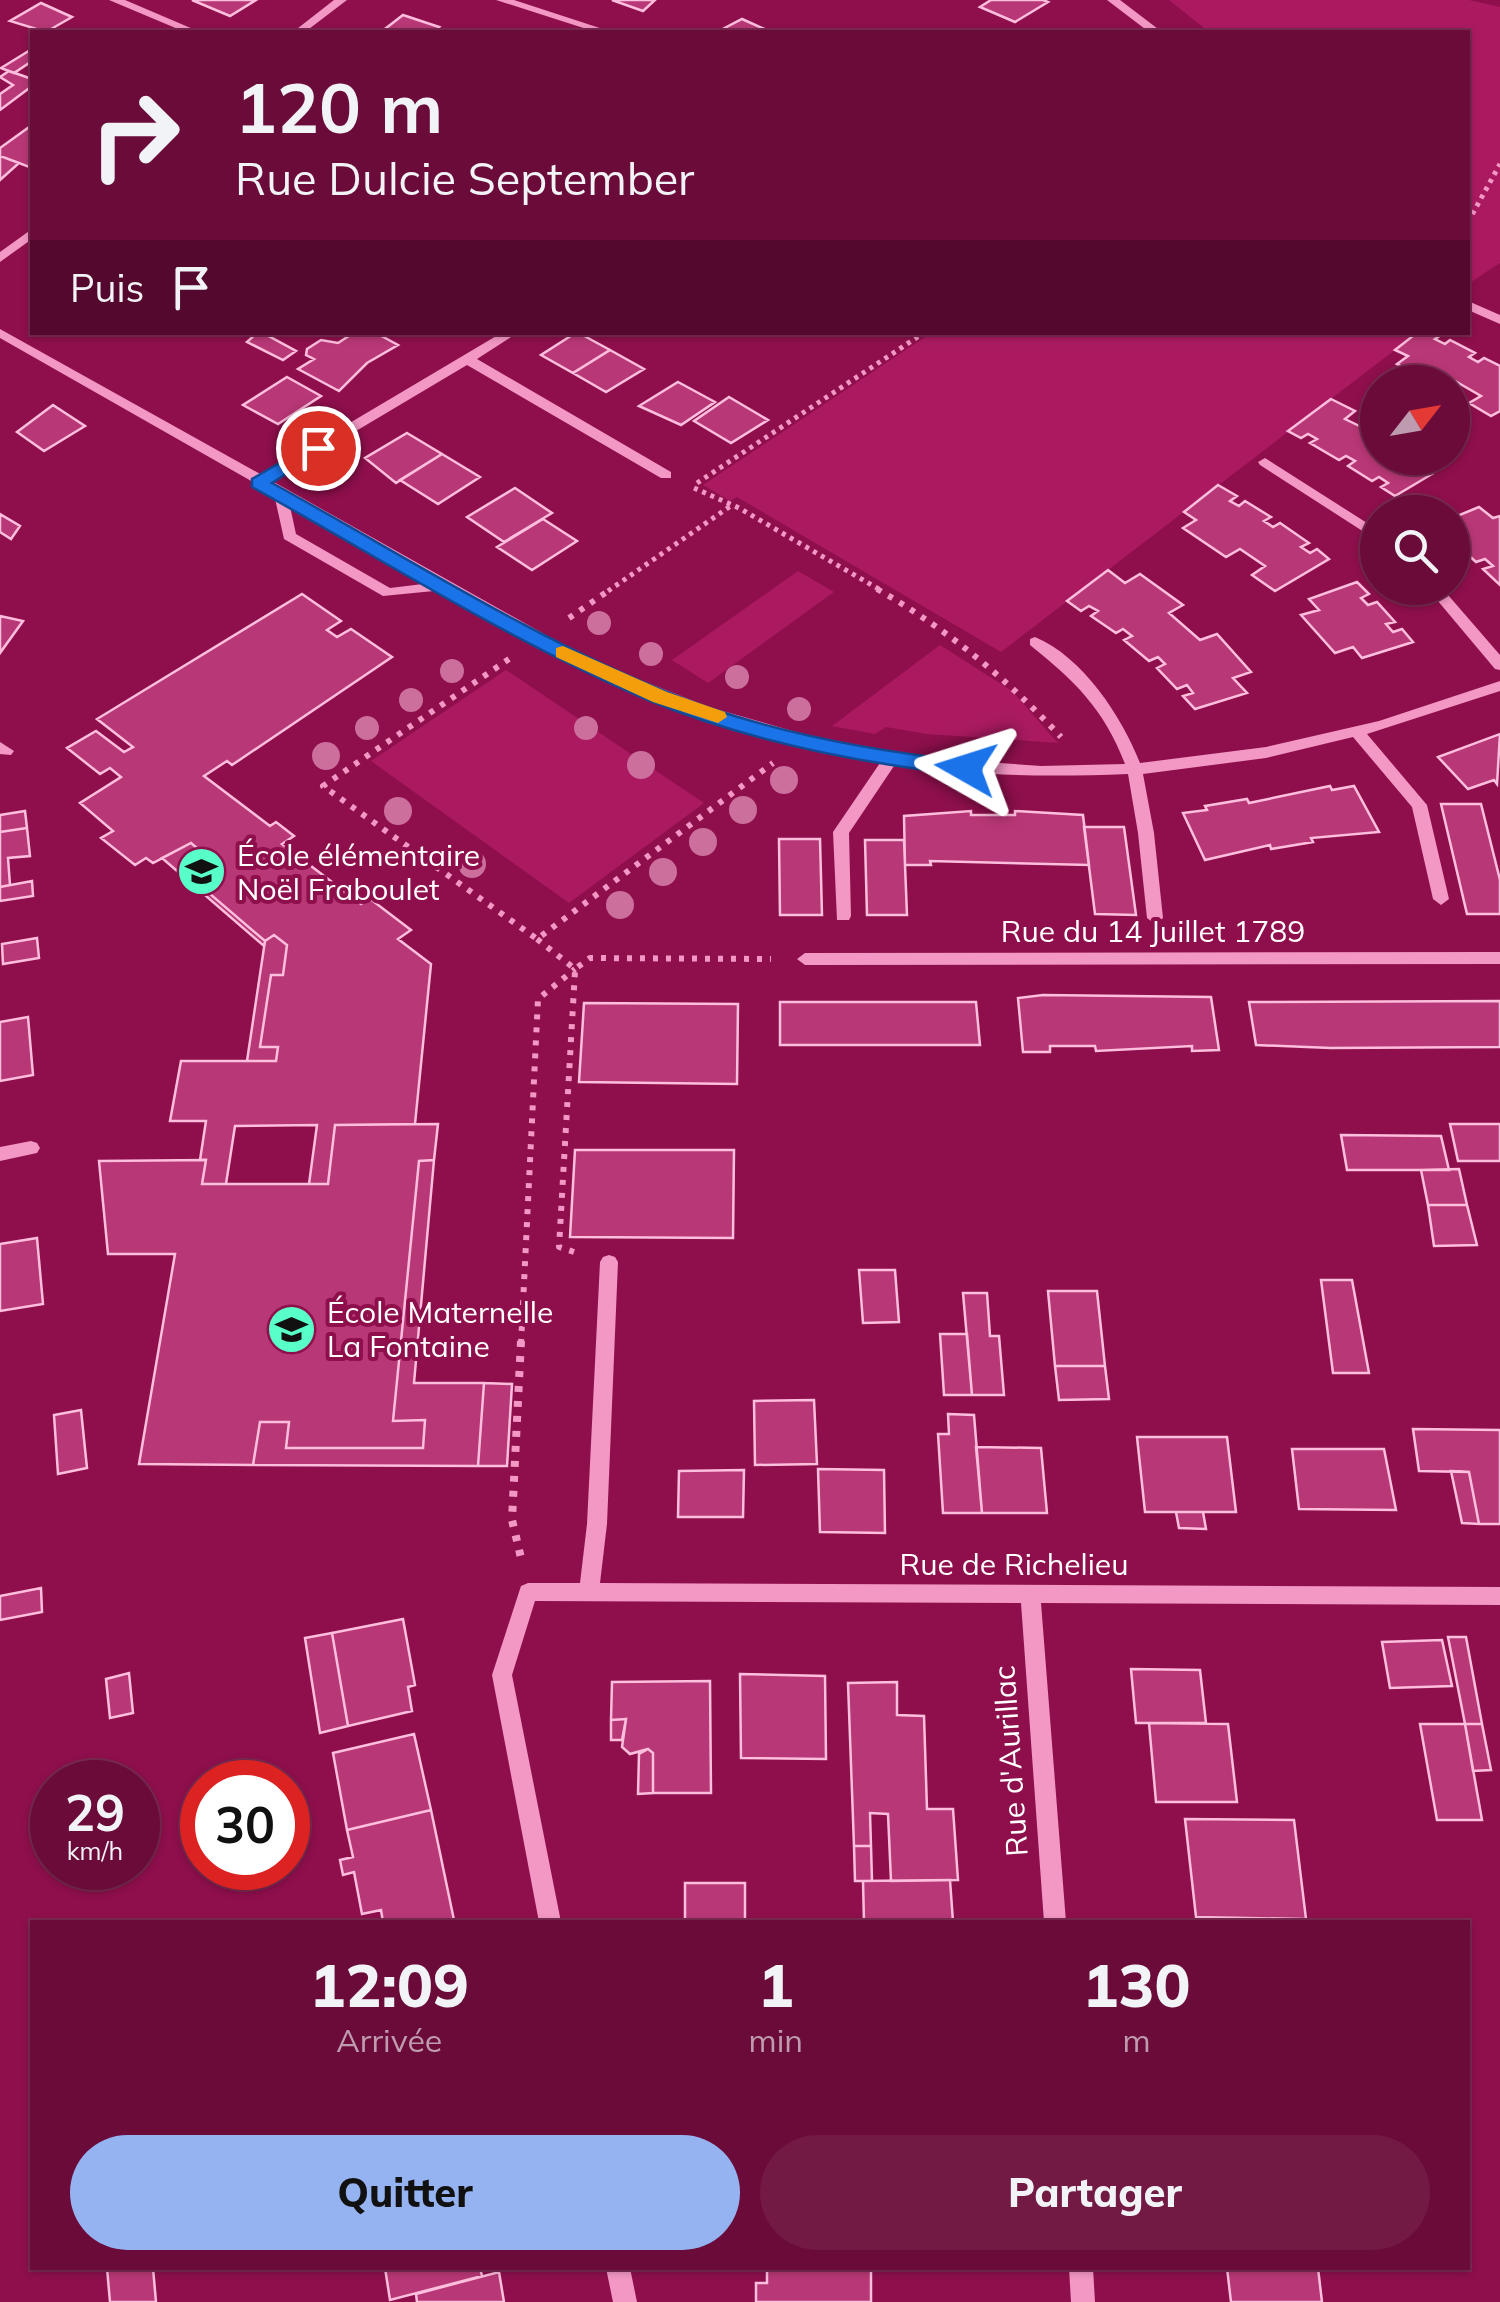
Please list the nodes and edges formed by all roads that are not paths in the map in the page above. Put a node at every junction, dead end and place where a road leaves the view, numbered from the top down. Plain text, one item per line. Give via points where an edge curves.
1 (115, 0) edge
2 (341, 0) edge
3 (502, 0) edge
4 (1113, 0) edge
5 (189, 30) edge
6 (301, 30) edge
7 (600, 30) edge
8 (1153, 30) edge
9 (30, 235) edge
10 (0, 258) edge
11 (1470, 306) edge
12 (1500, 320) edge
13 (0, 333) edge
14 (507, 335) edge
15 (468, 359) junction
16 (1265, 462) dead end
17 (666, 476) dead end
18 (259, 483) junction
19 (280, 495) junction
20 (1360, 525) edge
21 (444, 586) junction
22 (1449, 605) edge
23 (1035, 642) dead end
24 (1500, 665) edge
25 (1500, 686) edge
26 (1359, 734) junction
27 (890, 760) junction
28 (1138, 773) junction
29 (1441, 899) dead end
30 (843, 916) dead end
31 (1155, 918) dead end
32 (1500, 958) edge
33 (806, 959) road end
34 (31, 1148) dead end
35 (0, 1154) edge
36 (609, 1262) road end
37 (589, 1592) junction
38 (1030, 1594) junction
39 (1500, 1596) edge
40 (550, 1920) edge
41 (1055, 1920) edge
42 (618, 2270) edge
43 (1081, 2270) edge
44 (625, 2302) edge
45 (1083, 2302) edge

1 - 5 street
2 - 6 street
3 - 7 street
4 - 8 street
9 - 10 street
11 - 12 street
13 - 18 street
14 - 15 street
15 - 17 street
15 - 18 street
16 - 20 street
18 - 19 street
19 - 21 street
19 - 21 street via 289,536 388,593
21 - 27 street via 660,697
22 - 24 street
23 - 28 street via 1097,695 1121,729
25 - 26 street
26 - 28 street
26 - 29 street via 1419,805
27 - 28 street
27 - 30 street via 841,832
28 - 31 street
32 - 33 street, Rue du 14 Juillet 1789
34 - 35 street
36 - 37 street
37 - 38 street, Rue de Richelieu
37 - 40 street, Rue de Richelieu via 528,1592 502,1675
38 - 39 street, Rue de Richelieu
38 - 41 street, Rue d'Aurillac
42 - 44 street
43 - 45 street

